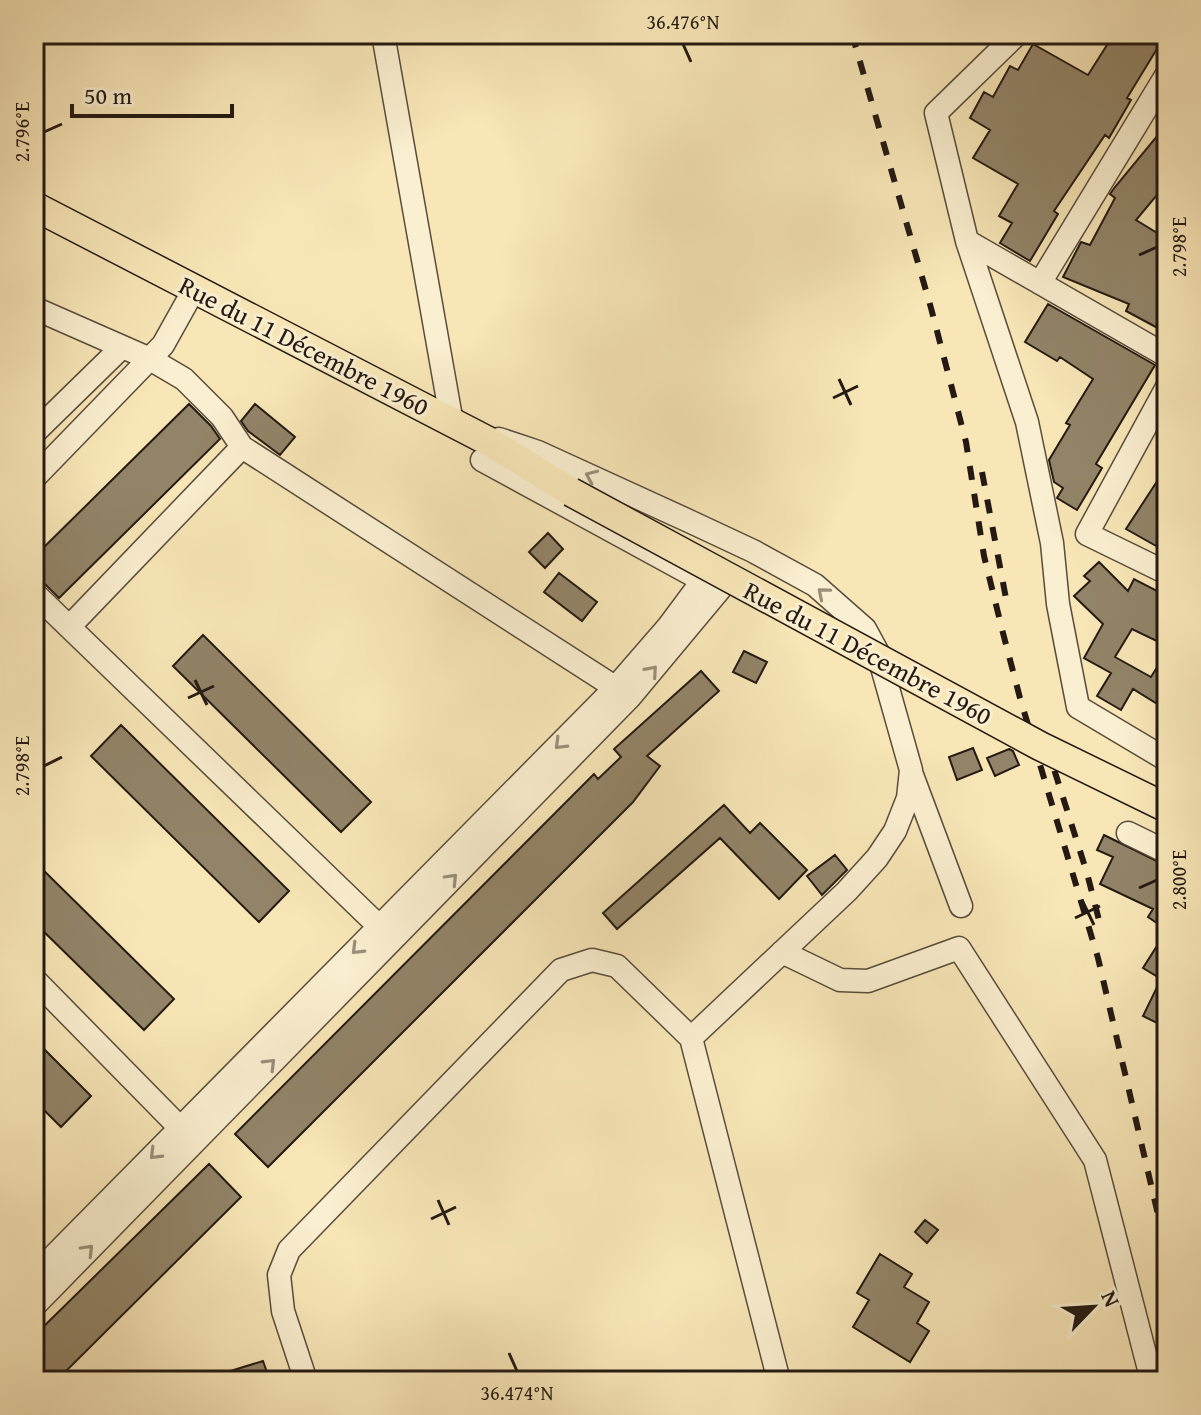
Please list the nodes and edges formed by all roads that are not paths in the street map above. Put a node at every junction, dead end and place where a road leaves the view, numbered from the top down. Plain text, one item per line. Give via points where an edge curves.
1 (383, 34) edge
2 (1017, 34) edge
3 (1167, 74) edge
4 (34, 206) edge
5 (34, 222) edge
6 (967, 241) junction
7 (1040, 283) junction
8 (187, 302) junction
9 (34, 308) edge
10 (122, 347) junction
11 (1167, 356) edge
12 (150, 359) junction
13 (1167, 387) edge
14 (452, 423) junction
15 (34, 433) edge
16 (242, 447) junction
17 (482, 460) junction
18 (34, 478) edge
19 (571, 492) junction
20 (1167, 573) edge
21 (712, 584) junction
22 (34, 593) edge
23 (69, 627) junction
24 (884, 676) junction
25 (623, 692) junction
26 (1167, 760) edge
27 (911, 770) junction
28 (1167, 808) edge
29 (1128, 833) dead end
30 (1167, 852) edge
31 (961, 906) dead end
32 (386, 933) junction
33 (782, 952) junction
34 (34, 979) edge
35 (691, 1038) junction
36 (187, 1135) junction
37 (34, 1276) edge
38 (34, 1306) edge
39 (306, 1381) edge
40 (779, 1381) edge
41 (1152, 1381) edge

1 - 14 street
2 - 6 street via 936,113
3 - 7 street
4 - 14 main road, Rue du 11 Décembre 1960
5 - 8 main road, Rue du 11 Décembre 1960
6 - 7 street
6 - 26 street via 1027,422 1078,707
7 - 11 street
8 - 12 street
8 - 17 main road, Rue du 11 Décembre 1960
9 - 10 street
10 - 12 street
10 - 15 street
12 - 16 street via 184,379 222,417
12 - 18 street
13 - 20 street via 1087,534
14 - 19 main road, Rue du 11 Décembre 1960
24 -> 14 street via 865,629 815,585 538,452
16 - 23 street
16 - 25 street
17 - 19 main road, Rue du 11 Décembre 1960
17 - 21 street
19 - 28 main road, Rue du 11 Décembre 1960, bridge via 1040,746
21 - 24 street
21 - 25 street via 668,627
22 - 23 street
23 - 32 street
24 - 27 street
25 - 32 street
27 - 31 street
27 - 33 street via 908,798 877,858
29 - 30 street
32 - 36 street
33 - 35 street
33 - 41 street via 840,980 868,981 959,948 1095,1160
34 - 36 street
35 - 39 street via 617,966 592,960 561,970 289,1250 279,1275 283,1311
35 - 40 street
36 -> 37 street
38 -> 36 street

